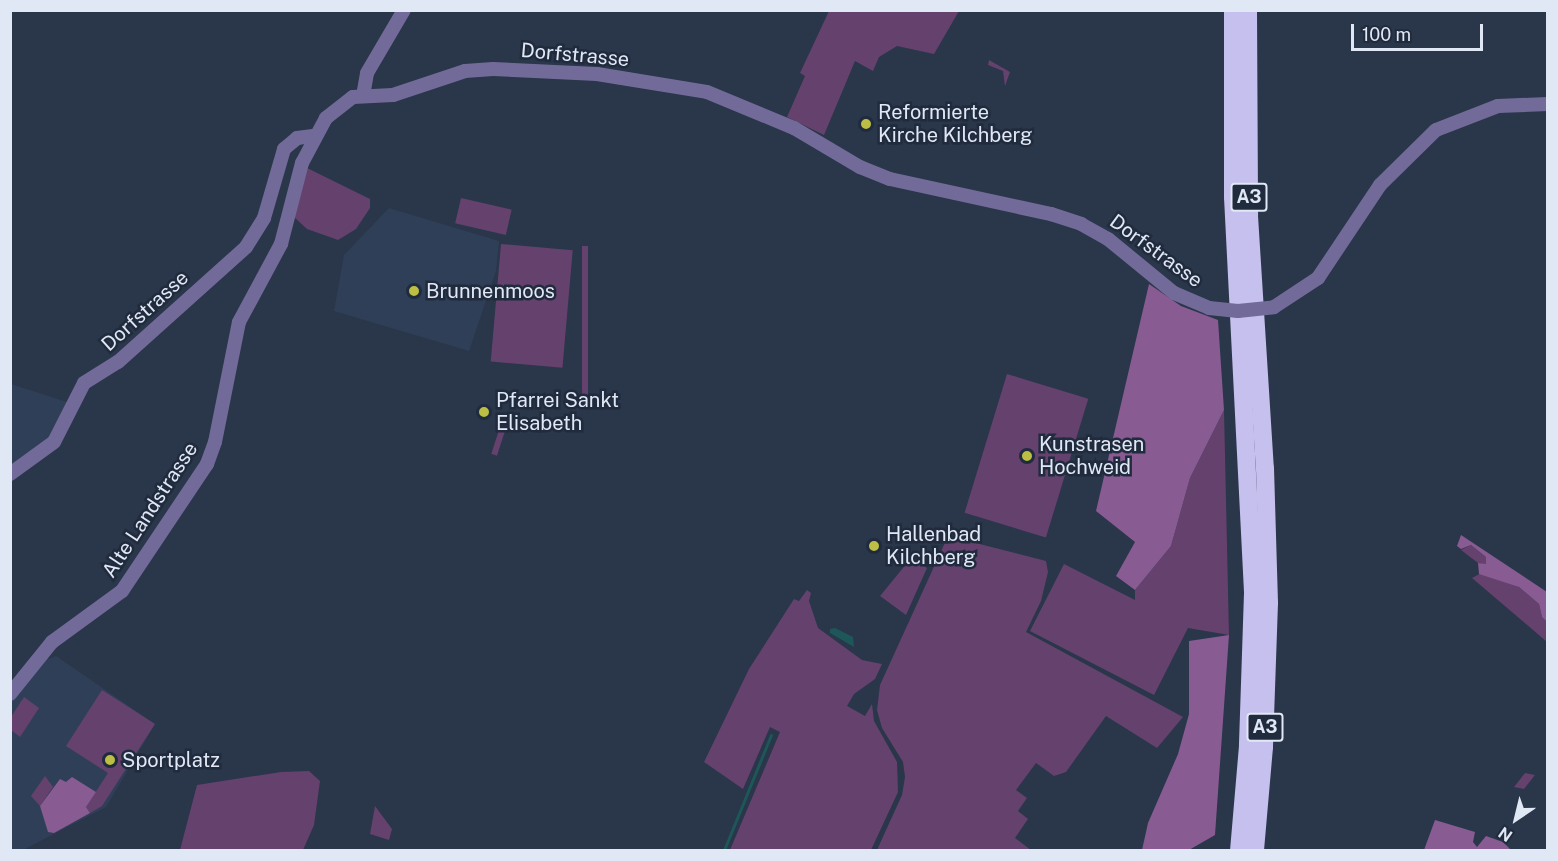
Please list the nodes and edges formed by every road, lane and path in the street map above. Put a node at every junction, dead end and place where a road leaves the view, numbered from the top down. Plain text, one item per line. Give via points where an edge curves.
1 (404, 10) edge
2 (1233, 10) edge
3 (1248, 10) edge
4 (363, 96) junction
5 (1548, 104) edge
6 (313, 136) junction
7 (10, 474) edge
8 (10, 694) edge
9 (1243, 806) junction
10 (1232, 850) edge
11 (1239, 850) edge
12 (1255, 850) edge

1 - 4 street via 367,73
2 - 9 highway, A3 via 1233,196 1252,559 1251,680
3 - 12 highway, A3 via 1249,216 1269,582 1265,726
4 - 5 street, Dorfstrasse, bridge via 393,95 465,71 494,69 597,74 707,92 794,128 860,167 890,179 1081,224 1108,239 1174,292 1209,308 1238,311 1274,307 1318,278 1380,184 1436,130 1498,106
4 - 6 street, Dorfstrasse via 339,105
6 - 7 street, Dorfstrasse via 297,138 284,149 264,218 246,247 118,362 84,383 54,442
6 - 8 street, Alte Landstrasse via 297,177 281,244 239,322 207,464 122,591 52,642
9 - 10 highway
9 - 11 highway, A3

